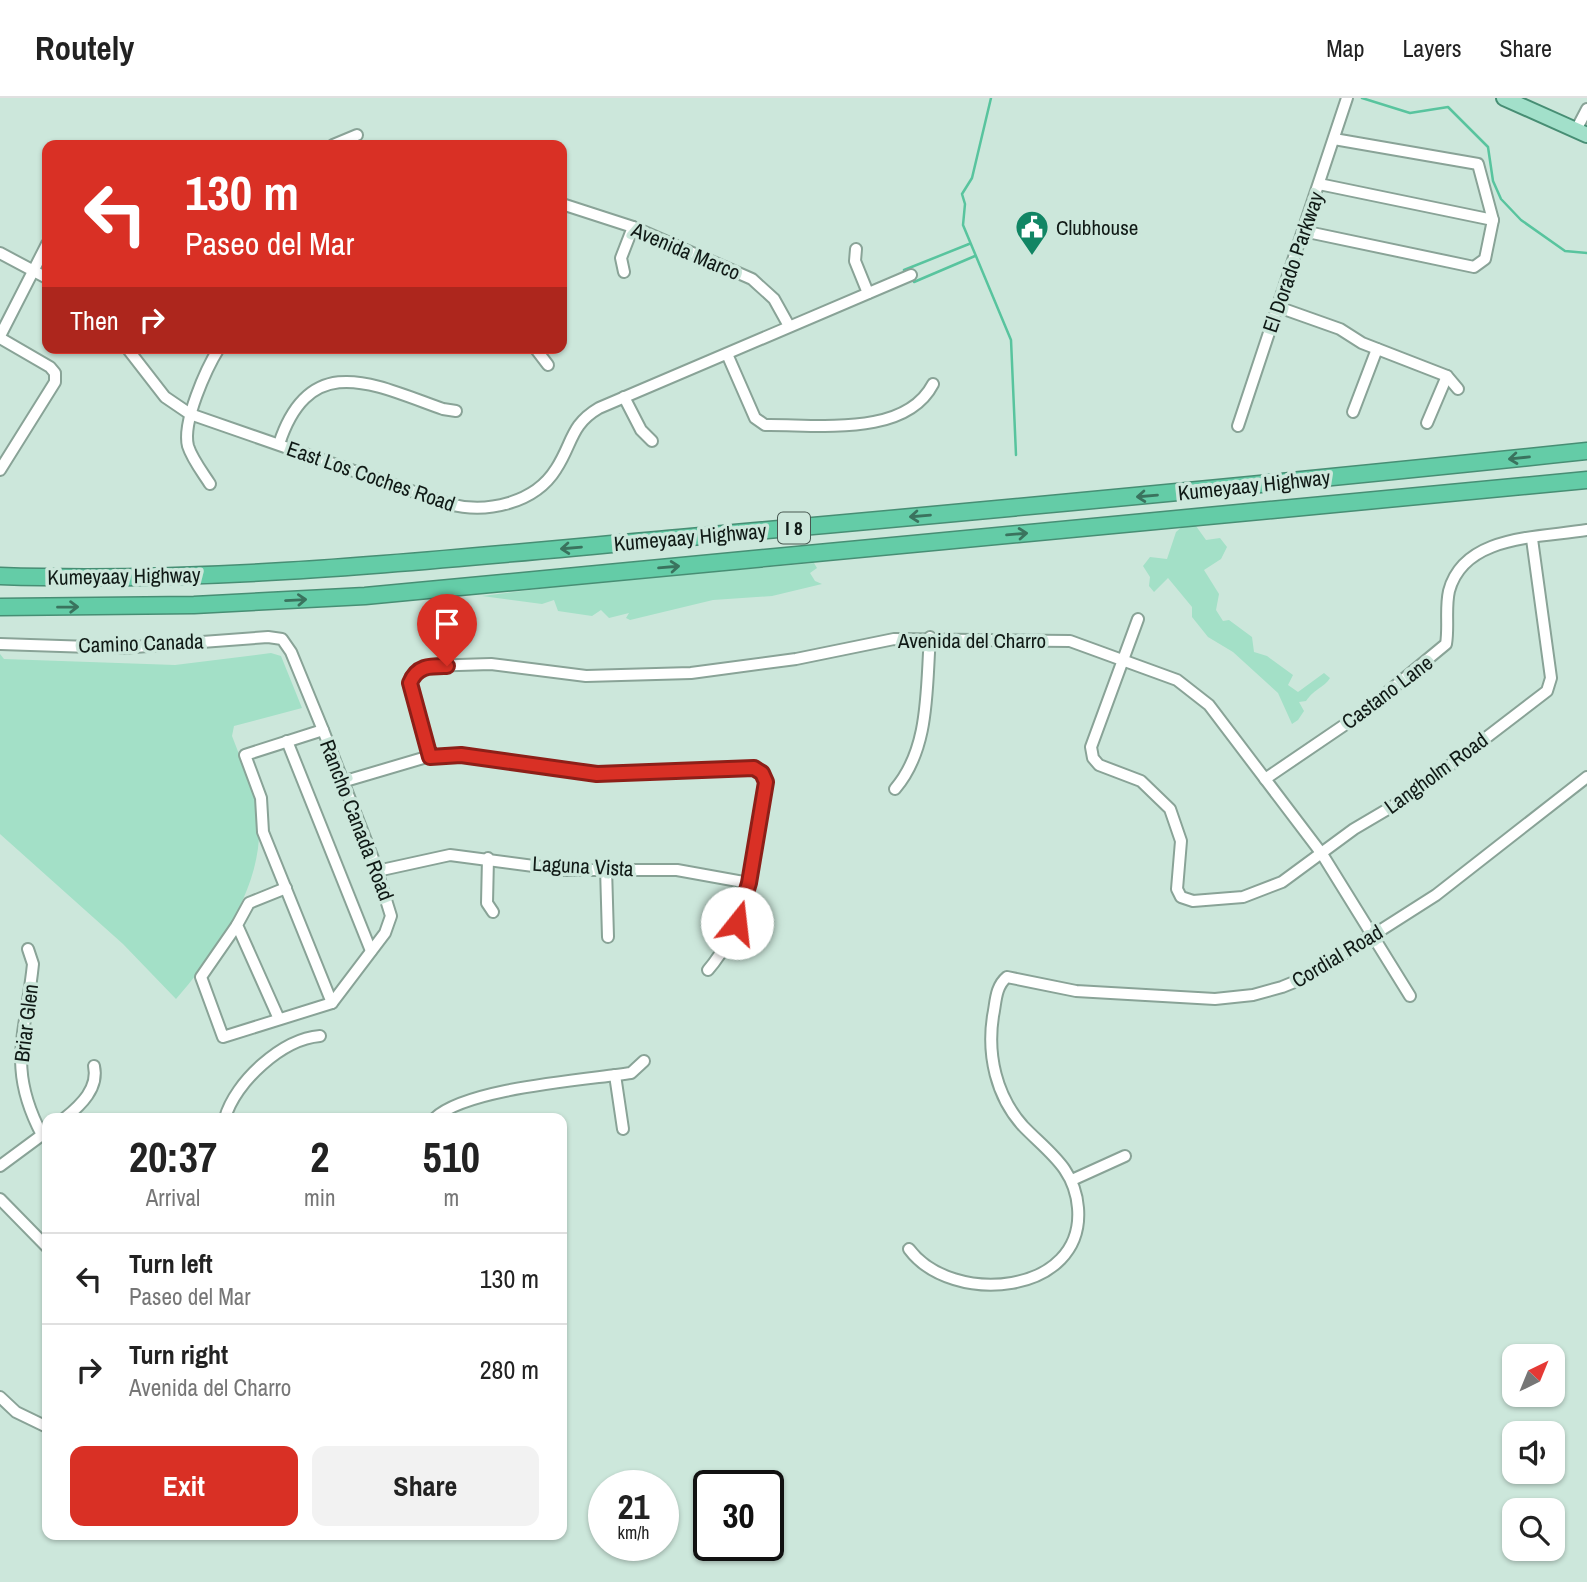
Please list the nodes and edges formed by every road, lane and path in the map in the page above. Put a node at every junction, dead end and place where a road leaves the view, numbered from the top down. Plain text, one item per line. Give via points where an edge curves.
1 (1504, 98) edge
2 (1346, 101) edge
3 (1587, 109) edge
4 (1581, 133) edge
5 (357, 135) dead end
6 (1334, 139) junction
7 (346, 140) edge
8 (1319, 184) junction
9 (567, 206) edge
10 (1493, 220) junction
11 (633, 227) junction
12 (1303, 231) junction
13 (856, 249) dead end
14 (0, 253) edge
15 (42, 254) edge
16 (33, 272) junction
17 (624, 272) dead end
18 (911, 275) dead end
19 (42, 276) edge
20 (868, 293) junction
21 (1278, 307) junction
22 (789, 326) junction
23 (0, 337) edge
24 (1377, 349) junction
25 (132, 354) edge
26 (216, 354) edge
27 (540, 354) edge
28 (727, 354) junction
29 (548, 365) dead end
30 (1447, 376) junction
31 (933, 384) dead end
32 (1458, 389) dead end
33 (624, 397) junction
34 (456, 411) dead end
35 (1353, 412) dead end
36 (190, 414) junction
37 (1427, 423) dead end
38 (1238, 426) dead end
39 (652, 441) dead end
40 (279, 444) junction
41 (1587, 451) edge
42 (0, 470) edge
43 (1587, 480) edge
44 (210, 484) dead end
45 (1587, 530) edge
46 (1532, 539) junction
47 (0, 576) edge
48 (0, 607) edge
49 (1138, 620) dead end
50 (930, 637) junction
51 (282, 639) joint
52 (0, 644) edge
53 (1123, 659) junction
54 (323, 730) junction
55 (287, 741) junction
56 (430, 757) junction
57 (1587, 778) edge
58 (1265, 779) junction
59 (342, 782) junction
60 (895, 789) dead end
61 (1322, 853) junction
62 (488, 858) junction
63 (606, 868) junction
64 (377, 871) junction
65 (749, 883) junction
66 (286, 888) junction
67 (493, 912) dead end
68 (237, 925) junction
69 (1375, 935) junction
70 (608, 937) dead end
71 (28, 949) dead end
72 (371, 951) junction
73 (708, 970) dead end
74 (1410, 996) dead end
75 (332, 1003) junction
76 (279, 1018) junction
77 (320, 1036) dead end
78 (645, 1061) dead end
79 (93, 1066) dead end
80 (615, 1075) junction
81 (69, 1113) edge
82 (227, 1113) edge
83 (441, 1113) edge
84 (42, 1128) edge
85 (623, 1129) dead end
86 (42, 1135) edge
87 (1125, 1156) dead end
88 (0, 1166) edge
89 (1072, 1180) junction
90 (0, 1199) edge
91 (42, 1242) edge
92 (909, 1249) dead end
93 (0, 1397) edge
94 (42, 1425) edge

1 - 4 main road
2 - 6 street, El Dorado Parkway
3 - 4 street
5 - 7 street
6 - 8 street, El Dorado Parkway
6 - 10 street via 1478,164
8 - 10 street
8 - 12 street, El Dorado Parkway
9 - 11 street, Avenida Marco
10 - 12 street via 1485,259 1474,267
11 - 17 street via 621,258
11 - 22 street, Avenida Marco via 752,279 774,299
12 - 21 street, El Dorado Parkway
13 - 20 street via 855,261
14 - 16 street
15 - 16 street
16 - 19 street
16 - 23 street
18 - 20 street, East Los Coches Road
20 - 22 street, East Los Coches Road
21 - 24 street via 1340,329
21 - 38 street, El Dorado Parkway
22 - 28 street, East Los Coches Road
23 - 42 street via 50,367 55,382
24 - 30 street
24 - 35 street
25 - 36 street, East Los Coches Road via 165,397
26 - 36 street
27 - 29 street
28 - 31 street via 755,418 765,425 870,423 925,400
28 - 33 street, East Los Coches Road
30 - 32 street
30 - 37 street
33 - 39 street
33 - 40 street, East Los Coches Road via 580,422 556,470 537,489 522,499 486,507 449,504
34 - 40 street via 367,382 339,382 315,391 299,404
36 - 40 street, East Los Coches Road
36 - 44 street via 188,446
41 -> 47 highway, Kumeyaay Highway / I 8 via 365,568
48 -> 43 highway, Kumeyaay Highway / I 8 via 194,605 365,596
45 - 46 street
46 - 58 street, Castano Lane via 1490,545 1463,566 1450,587 1447,645 1365,711
46 - 61 street, Langholm Road via 1551,678 1547,691 1410,796
49 - 53 street
50 - 53 street, Avenida del Charro via 1070,641
50 - 56 street, Avenida del Charro via 691,673 586,676 491,664 426,666 410,683
50 - 60 street via 918,752
51 - 52 street, Camino Canada via 121,648
51 - 54 street, Rancho Canada Road
53 - 58 street, Avenida del Charro via 1194,691
53 - 61 street, Langholm Road via 1091,747 1093,758 1099,765 1141,781 1170,809 1181,841 1177,889 1181,897 1193,901 1243,897 1282,881
54 - 55 street
54 - 59 street, Rancho Canada Road
55 - 66 street via 245,755 261,798 263,832
55 - 72 street
56 - 59 street
56 - 65 street via 461,755 597,774 754,768 766,782
57 - 69 street, Cordial Road via 1436,895
58 - 61 street, Avenida del Charro
59 - 64 street, Rancho Canada Road
61 - 69 street, Avenida del Charro
62 - 63 street, Laguna Vista via 564,870
62 - 64 street, Laguna Vista via 442,855
62 - 67 street via 487,903
63 - 65 street, Laguna Vista via 677,870
63 - 70 street
64 - 72 street, Rancho Canada Road via 391,916
65 - 73 street via 737,923
66 - 68 street via 249,904
66 - 75 street
68 - 76 street
68 - 76 street via 201,977 223,1037
69 - 74 street, Avenida del Charro
69 - 89 street, Cordial Road via 1309,976 1282,988 1235,998 1076,991 1014,976 1001,982 991,1031 994,1070 1014,1114 1060,1159
71 - 84 street, Briar Glen via 33,964 19,1063 26,1100
72 - 75 street, Rancho Canada Road
75 - 76 street
77 - 82 street via 295,1043 251,1074
78 - 80 street via 631,1073
79 - 81 street via 91,1089
80 - 83 street via 472,1098
80 - 85 street
86 - 88 street
87 - 89 street
89 - 92 street via 1078,1211 1072,1239 1037,1277 985,1286 958,1281 921,1265
90 - 91 street
93 - 94 street via 16,1412

